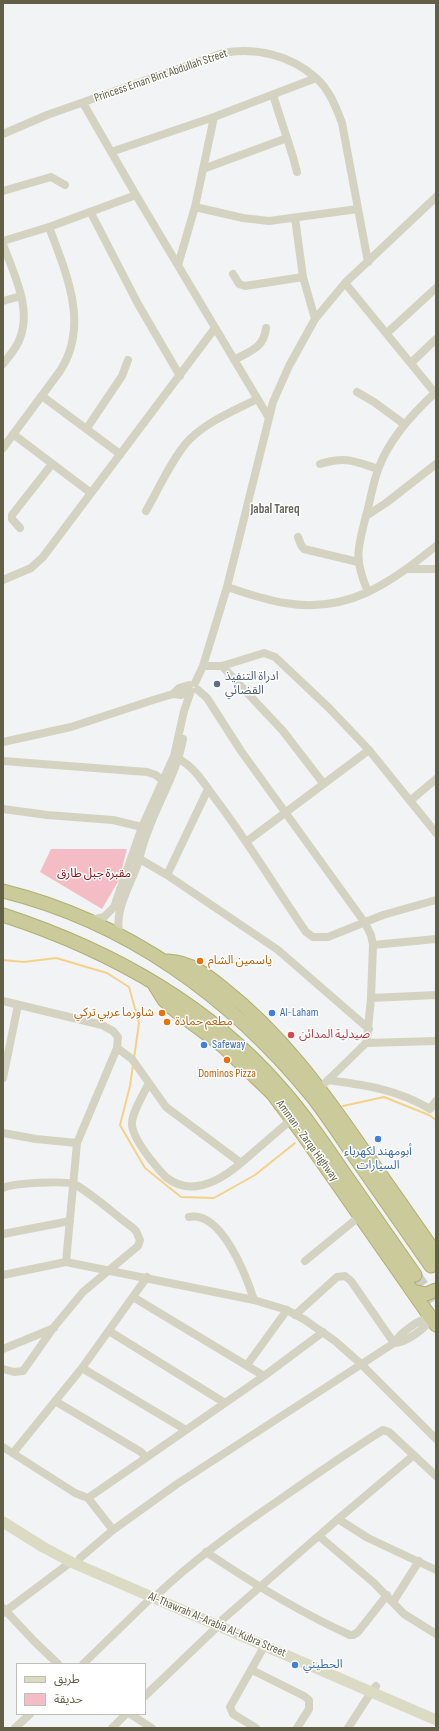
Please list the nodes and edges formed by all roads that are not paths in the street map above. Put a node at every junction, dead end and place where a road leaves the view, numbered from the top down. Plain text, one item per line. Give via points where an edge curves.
1 (316, 78) junction
2 (273, 95) junction
3 (83, 103) junction
4 (214, 117) junction
5 (3, 134) edge
6 (287, 138) junction
7 (111, 152) junction
8 (203, 169) junction
9 (296, 172) dead end
10 (65, 185) dead end
11 (3, 191) edge
12 (136, 195) junction
13 (436, 197) edge
14 (195, 207) junction
15 (358, 209) junction
16 (91, 213) junction
17 (295, 218) junction
18 (49, 227) junction
19 (3, 243) edge
20 (368, 262) junction
21 (178, 265) junction
22 (233, 274) dead end
23 (303, 277) junction
24 (345, 283) junction
25 (436, 288) edge
26 (21, 296) junction
27 (3, 301) edge
28 (315, 319) junction
29 (215, 328) junction
30 (266, 328) dead end
31 (387, 333) junction
32 (436, 339) edge
33 (128, 360) dead end
34 (234, 360) junction
35 (3, 364) edge
36 (411, 364) junction
37 (180, 376) junction
38 (357, 392) dead end
39 (436, 393) edge
40 (42, 396) junction
41 (257, 399) junction
42 (269, 418) junction
43 (404, 424) junction
44 (87, 428) junction
45 (13, 434) junction
46 (3, 448) edge
47 (120, 454) junction
48 (52, 464) junction
49 (320, 464) dead end
50 (436, 464) edge
51 (378, 469) junction
52 (91, 493) junction
53 (146, 512) dead end
54 (366, 516) junction
55 (20, 528) dead end
56 (298, 537) dead end
57 (436, 546) edge
58 (358, 562) junction
59 (408, 569) junction
60 (436, 569) edge
61 (3, 580) edge
62 (227, 587) junction
63 (368, 592) junction
64 (204, 666) junction
65 (222, 666) junction
66 (193, 689) junction
67 (3, 742) edge
68 (369, 750) junction
69 (179, 759) junction
70 (3, 761) edge
71 (436, 779) edge
72 (163, 781) junction
73 (323, 783) junction
74 (208, 789) junction
75 (410, 801) junction
76 (3, 809) edge
77 (285, 812) junction
78 (142, 827) junction
79 (436, 833) edge
80 (246, 842) junction
81 (136, 857) junction
82 (167, 875) junction
83 (5, 890) edge
84 (436, 900) edge
85 (3, 915) edge
86 (89, 920) junction
87 (366, 923) junction
88 (120, 936) junction
89 (436, 939) edge
90 (373, 945) junction
91 (164, 961) junction
92 (436, 995) edge
93 (371, 998) junction
94 (3, 1001) edge
95 (18, 1005) junction
96 (255, 1014) junction
97 (246, 1024) junction
98 (369, 1029) junction
99 (436, 1041) edge
100 (228, 1043) junction
101 (366, 1043) junction
102 (117, 1048) junction
103 (3, 1078) edge
104 (149, 1082) junction
105 (324, 1084) junction
106 (436, 1101) edge
107 (433, 1111) edge
108 (292, 1119) junction
109 (3, 1133) edge
110 (77, 1143) junction
111 (242, 1163) junction
112 (75, 1184) junction
113 (3, 1188) edge
114 (360, 1216) junction
115 (189, 1217) dead end
116 (70, 1221) junction
117 (3, 1234) edge
118 (436, 1254) edge
119 (305, 1261) dead end
120 (66, 1262) junction
121 (431, 1266) dead end
122 (107, 1270) junction
123 (3, 1275) edge
124 (414, 1275) tunnel mouth
125 (147, 1277) junction
126 (436, 1290) edge
127 (412, 1291) junction
128 (133, 1297) junction
129 (254, 1300) junction
130 (287, 1310) junction
131 (296, 1315) junction
132 (434, 1319) edge
133 (54, 1327) junction
134 (109, 1331) junction
135 (323, 1332) junction
136 (394, 1343) junction
137 (3, 1349) edge
138 (361, 1364) junction
139 (247, 1365) junction
140 (3, 1368) edge
141 (82, 1368) junction
142 (264, 1376) junction
143 (54, 1400) junction
144 (225, 1403) junction
145 (186, 1430) junction
146 (436, 1439) edge
147 (3, 1447) edge
148 (13, 1453) junction
149 (414, 1455) junction
150 (146, 1457) junction
151 (436, 1476) edge
152 (88, 1498) junction
153 (3, 1516) edge
154 (338, 1519) junction
155 (3, 1522) edge
156 (113, 1530) junction
157 (319, 1536) junction
158 (206, 1552) junction
159 (76, 1560) junction
160 (419, 1561) junction
161 (436, 1570) edge
162 (260, 1588) junction
163 (156, 1595) junction
164 (387, 1595) junction
165 (393, 1602) junction
166 (4, 1610) edge
167 (221, 1623) junction
168 (436, 1634) edge
169 (265, 1645) junction
170 (57, 1663) edge
171 (84, 1663) edge
172 (252, 1670) junction
173 (374, 1689) junction
174 (146, 1695) edge
175 (436, 1713) edge
176 (29, 1715) edge
177 (125, 1715) edge
178 (132, 1715) edge
179 (436, 1720) edge
180 (15, 1728) edge
181 (112, 1728) edge
182 (152, 1728) edge
183 (256, 1728) edge
184 (297, 1728) edge
185 (348, 1728) edge

1 - 2 street
1 - 3 street, Princess Eman Bint Abdullah Street via 285,58 240,50 223,53
1 - 15 street, Princess Eman Bint Abdullah Street via 332,100 342,123
2 - 4 street
2 - 6 street
3 - 5 street, Princess Eman Bint Abdullah Street via 46,115
3 - 7 street
4 - 7 street
4 - 8 street
6 - 8 street
6 - 9 street
7 - 12 street
8 - 14 street
10 - 11 street via 51,177
12 - 16 street
12 - 21 street
13 - 20 street
14 - 17 street via 256,220
14 - 21 street
15 - 17 street
15 - 20 street, Princess Eman Bint Abdullah Street
16 - 18 street
16 - 37 street via 138,304
17 - 23 street
18 - 19 street
18 - 40 street via 67,277 75,325 65,364
19 - 26 street
20 - 24 street
21 - 29 street
22 - 23 street via 239,284 246,286
23 - 28 street
24 - 28 street
24 - 31 street
25 - 31 street
26 - 27 street
26 - 35 street via 24,317 20,337
28 - 42 street via 282,380
29 - 34 street
29 - 37 street
30 - 34 street via 263,342 259,346
31 - 36 street
32 - 36 street
33 - 44 street via 122,376
34 - 41 street
36 - 39 street
37 - 47 street
38 - 43 street
39 - 43 street
40 - 44 street
40 - 45 street
41 - 42 street
41 - 53 street via 206,426 188,441
42 - 62 street
43 - 51 street
44 - 47 street
45 - 46 street
45 - 48 street
47 - 52 street
48 - 52 street
48 - 55 street via 12,515 12,519
49 - 51 street via 343,459
50 - 54 street
51 - 54 street
52 - 61 street via 39,561 20,574
54 - 58 street
56 - 58 street via 304,549
57 - 59 street
58 - 63 street
59 - 60 street
59 - 63 street
62 - 63 street via 277,602 317,606 348,601
62 - 64 street
64 - 65 street
64 - 66 street
65 - 68 street via 258,654 271,655 329,708
65 - 73 street via 283,731
66 - 67 street via 71,727
66 - 69 street
66 - 72 street via 184,711 174,756
66 - 77 street via 207,698
68 - 73 street
68 - 75 street
69 - 74 street via 196,773
69 - 81 street
70 - 72 street via 146,772 156,775
71 - 75 street
72 - 78 street
73 - 77 street
74 - 80 street
74 - 82 street
75 - 79 street
76 - 78 street via 113,820
77 - 80 street
77 - 87 street
78 - 81 street
80 - 87 street via 309,935 328,937
81 - 82 street
81 - 86 street via 114,907 104,918
81 - 88 street via 118,917
82 - 98 street via 278,950
83 - 86 highway
84 - 87 street via 383,915
85 - 100 highway, Amman - Zarqa Highway via 81,944 152,981 178,998
86 - 88 highway
87 - 90 street
88 - 91 highway
89 - 90 street
90 - 93 street
91 - 96 highway via 181,962 196,969
91 - 97 highway via 209,992
92 - 93 street
93 - 98 street
94 - 95 street
95 - 102 street via 102,1025 118,1037
95 - 103 street
96 - 97 highway
96 - 105 highway via 301,1064
97 - 121 highway via 312,1097
98 - 101 street
99 - 101 street
100 - 108 highway, Amman - Zarqa Highway
100 - 124 highway, Amman - Zarqa Highway via 270,1076 303,1116
101 - 105 street
102 - 104 street via 132,1059
102 - 110 street
104 - 111 street via 166,1107
104 - 111 street via 132,1124 145,1153 167,1178 187,1186 200,1186 214,1182
105 - 107 street via 378,1088
105 - 118 highway
106 - 107 street
108 - 111 street
108 - 114 highway, Amman - Zarqa Highway
109 - 110 street
110 - 112 street
112 - 113 street via 18,1184
112 - 116 street
112 - 122 street via 133,1228 140,1240 138,1246
114 - 119 street
114 - 127 highway, Amman - Zarqa Highway
115 - 129 street via 196,1215 205,1219 222,1234 241,1266
116 - 117 street
116 - 120 street
120 - 122 street
120 - 123 street
122 - 125 street
122 - 133 street via 83,1292
125 - 128 street
125 - 129 street
126 - 127 highway via 426,1294
127 - 132 highway, Amman - Zarqa Highway
128 - 134 street
128 - 139 street
129 - 130 street
130 - 131 street
130 - 139 street
131 - 135 street
131 - 136 street via 337,1277 345,1276
132 - 136 street via 420,1321
133 - 137 street
133 - 140 street via 23,1371
134 - 141 street
134 - 144 street
135 - 138 street
135 - 142 street
136 - 138 street
138 - 146 street
138 - 156 street via 196,1471
139 - 142 street
141 - 143 street
141 - 145 street
142 - 144 street
143 - 148 street
143 - 150 street
144 - 145 street
145 - 150 street
147 - 148 street
148 - 152 street via 75,1493
149 - 151 street
149 - 154 street
149 - 158 street via 390,1432 383,1430 230,1533
150 - 152 street
152 - 156 street
153 - 159 main road, Al-Thawrah Al-Arabia Al-Kubra Street
154 - 157 street
154 - 160 street via 368,1538
155 - 159 main road, Al-Thawrah Al-Arabia Al-Kubra Street via 43,1547
156 - 159 street
157 - 162 street
157 - 164 street
158 - 162 street
158 - 163 street
159 - 163 main road, Al-Thawrah Al-Arabia Al-Kubra Street
159 - 166 street
160 - 161 street
160 - 165 street
162 - 164 street via 353,1635
162 - 167 street
163 - 167 main road, Al-Thawrah Al-Arabia Al-Kubra Street
163 - 171 street
164 - 165 street
165 - 168 street via 408,1618
166 - 170 street
167 - 169 main road, Al-Thawrah Al-Arabia Al-Kubra Street
167 - 173 main road, Al-Thawrah Al-Arabia Al-Kubra Street
167 - 174 street
169 - 172 street
169 - 173 main road, Al-Thawrah Al-Arabia Al-Kubra Street
172 - 183 street via 230,1707 234,1714
172 - 184 street via 309,1700 309,1709
173 - 175 main road, Al-Thawrah Al-Arabia Al-Kubra Street
173 - 179 main road, Al-Thawrah Al-Arabia Al-Kubra Street
173 - 185 street
176 - 180 street
177 - 181 street
178 - 182 street

